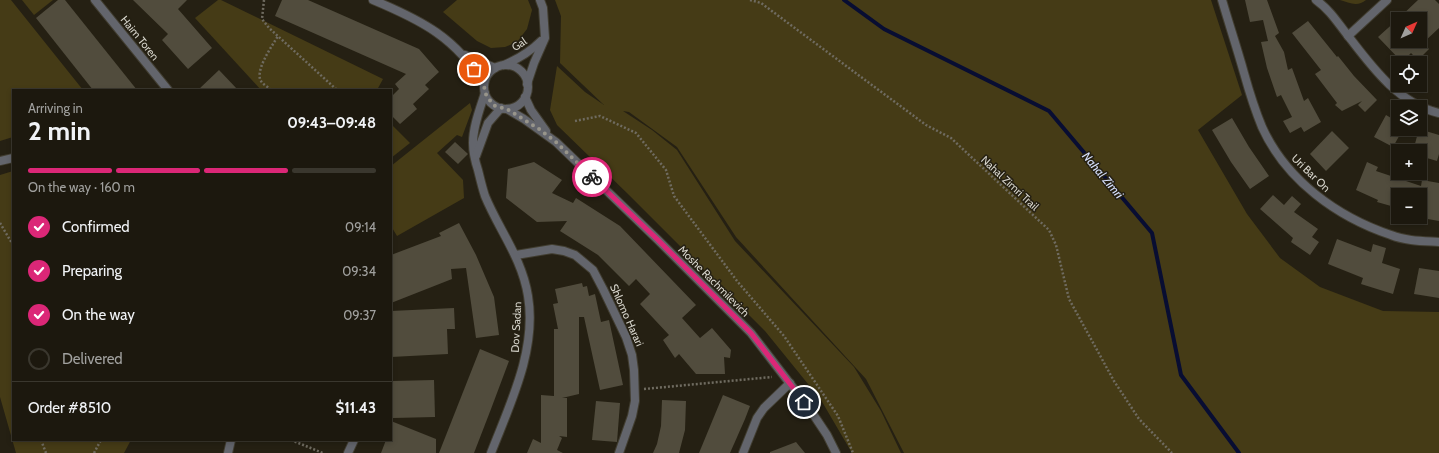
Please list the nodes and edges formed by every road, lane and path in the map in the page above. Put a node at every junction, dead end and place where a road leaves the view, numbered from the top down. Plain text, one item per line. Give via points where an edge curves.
1 (95, 0) edge
2 (264, 0) edge
3 (373, 0) edge
4 (540, 0) edge
5 (750, 0) edge
6 (1222, 0) edge
7 (1316, 0) edge
8 (1387, 0) edge
9 (278, 36) junction
10 (1348, 36) junction
11 (545, 38) junction
12 (462, 54) junction
13 (503, 65) junction
14 (495, 68) junction
15 (527, 84) junction
16 (167, 89) edge
17 (270, 89) edge
18 (336, 89) edge
19 (485, 89) junction
20 (525, 97) junction
21 (504, 108) junction
22 (1439, 113) edge
23 (575, 121) dead end
24 (556, 142) junction
25 (12, 158) edge
26 (475, 158) junction
27 (0, 161) edge
28 (0, 223) edge
29 (1439, 242) edge
30 (12, 243) edge
31 (516, 255) junction
32 (784, 376) junction
33 (790, 384) junction
34 (636, 390) junction
35 (40, 441) edge
36 (100, 441) edge
37 (231, 441) edge
38 (293, 441) edge
39 (354, 441) edge
40 (46, 453) edge
41 (94, 453) edge
42 (228, 453) edge
43 (323, 453) edge
44 (348, 453) edge
45 (491, 453) edge
46 (619, 453) edge
47 (743, 453) edge
48 (836, 453) edge
49 (853, 453) edge
50 (1172, 453) edge

1 - 16 street, Haim Toren
2 - 9 path via 262,19
3 - 12 street via 431,28
4 - 11 street, Gal
5 - 50 path, Nahal Zimri Trail via 761,3 926,125 951,138 1049,230 1056,245 1069,299 1114,381 1139,419
6 - 29 street, Uri Bar On via 1262,127 1289,170 1333,208 1361,223 1392,236
7 - 10 street via 1334,16
8 - 10 street
9 - 17 path via 261,65 260,79
9 - 18 path
10 - 22 street via 1380,75 1397,91 1414,103
11 - 13 street, Gal via 518,59
11 - 15 street, Gal
12 - 14 street
12 - 19 street
13 - 14 street
13 - 15 street via 521,71
14 - 19 street via 489,73
15 - 20 street
19 - 21 street via 491,102
19 - 26 street, Dov Sadan via 473,142
20 - 21 street via 517,106
20 - 24 street, Moshe Rachmilevich via 541,126
21 - 24 street, Moshe Rachmilevich
21 - 26 street via 488,123
23 - 49 path via 600,116 636,134 666,170 674,196 737,281 784,336 838,416
24 - 32 street, Moshe Rachmilevich via 751,333
25 - 27 street
26 - 31 street, Dov Sadan via 485,196
28 - 30 path
31 - 34 street, Shlomo Harari via 552,249 564,251 575,255 593,270 630,349
31 - 45 street, Dov Sadan via 528,296 528,341 520,377
32 - 33 street, Moshe Rachmilevich
32 - 34 path
33 - 47 street via 757,418
33 - 48 street, Moshe Rachmilevich via 811,411
34 - 46 street, Shlomo Harari via 632,416
35 - 40 path
36 - 41 path
37 - 42 street
38 - 43 path
39 - 44 street

